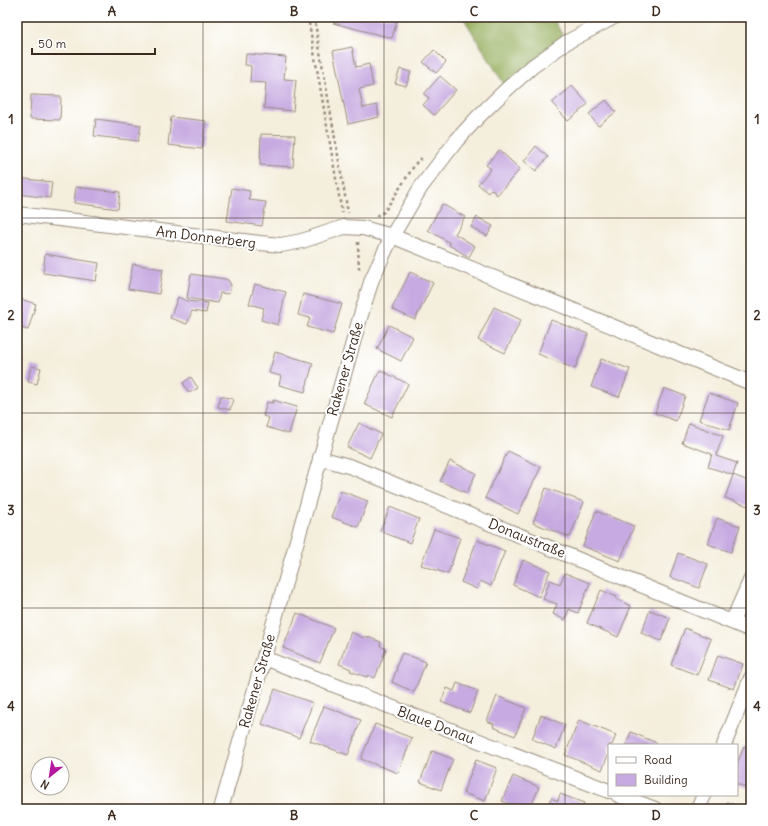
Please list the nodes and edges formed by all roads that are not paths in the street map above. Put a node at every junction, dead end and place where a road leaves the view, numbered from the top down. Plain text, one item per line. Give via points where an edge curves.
1 (614, 17) edge
2 (17, 214) edge
3 (392, 236) junction
4 (751, 383) edge
5 (320, 458) junction
6 (751, 579) edge
7 (732, 622) junction
8 (751, 630) edge
9 (264, 658) junction
10 (751, 678) edge
11 (724, 744) edge
12 (608, 791) edge
13 (621, 796) edge
14 (704, 796) edge
15 (220, 809) edge
16 (655, 809) edge
17 (698, 809) edge

1 - 3 street, Rakener Straße via 567,42 533,66 482,112 421,187
2 - 3 street, Am Donnerberg via 281,245 344,227 363,228
3 - 4 street
3 - 5 street, Rakener Straße via 372,279
5 - 7 street, Donaustraße via 352,467
5 - 9 street, Rakener Straße
6 - 7 street
7 - 8 street, Donaustraße
9 - 12 street, Blaue Donau
9 - 15 street, Rakener Straße
10 - 11 street
13 - 16 street
14 - 17 street

